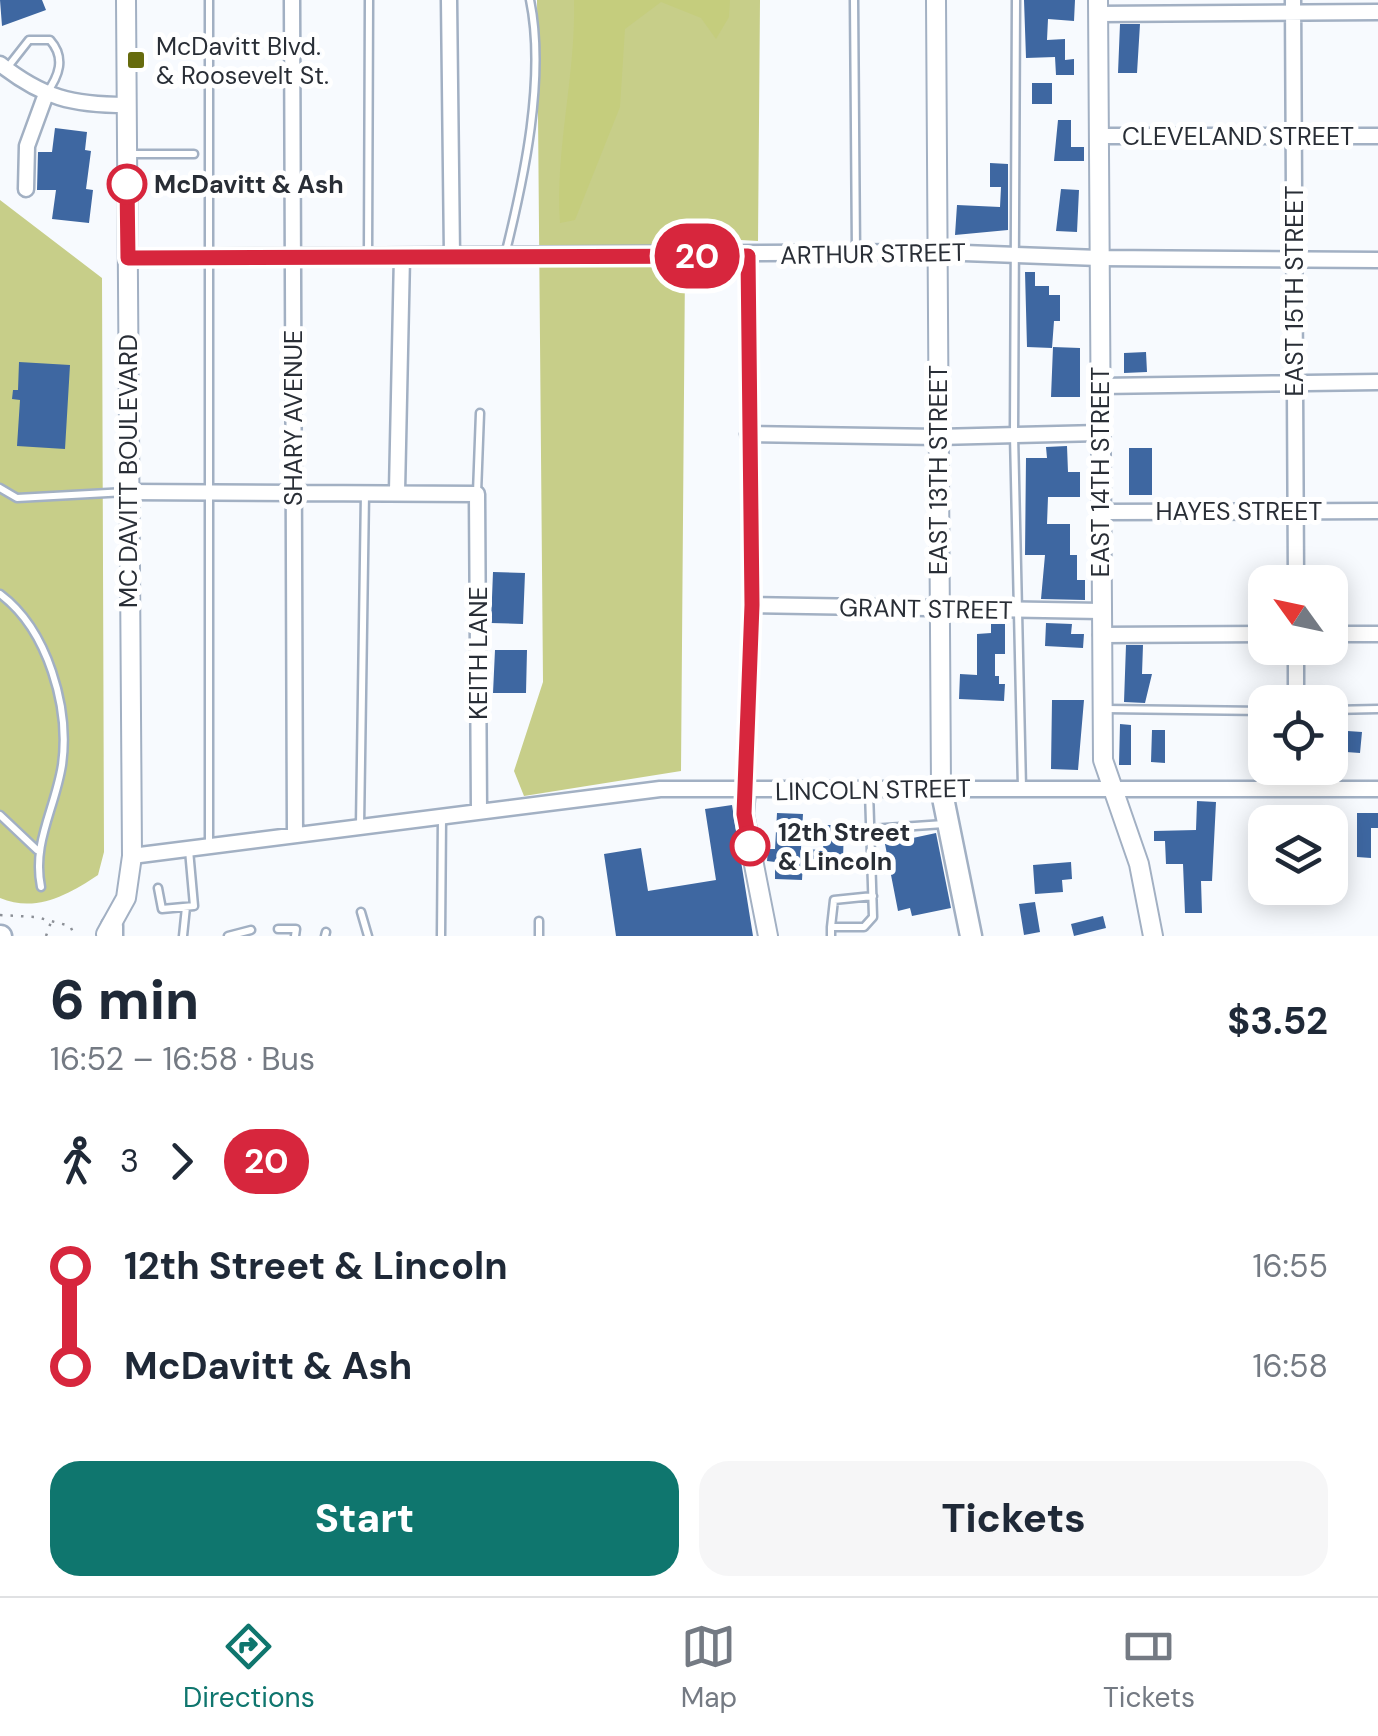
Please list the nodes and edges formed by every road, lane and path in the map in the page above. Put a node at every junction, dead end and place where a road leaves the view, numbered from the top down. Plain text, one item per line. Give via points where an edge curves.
1 (126, 0) edge
2 (208, 0) edge
3 (292, 0) edge
4 (369, 0) edge
5 (448, 0) edge
6 (530, 0) edge
7 (854, 0) edge
8 (936, 0) edge
9 (1016, 0) edge
10 (1293, 6) edge
11 (1098, 7) edge
12 (1378, 12) edge
13 (3, 67) edge
14 (46, 94) junction
15 (126, 105) junction
16 (1098, 136) junction
17 (1294, 136) junction
18 (1378, 136) edge
19 (126, 154) junction
20 (194, 154) dead end
21 (26, 189) dead end
22 (938, 252) junction
23 (1015, 252) junction
24 (856, 254) junction
25 (452, 255) junction
26 (209, 256) junction
27 (294, 256) junction
28 (368, 256) junction
29 (402, 256) junction
30 (505, 256) junction
31 (748, 256) junction
32 (128, 258) junction
33 (1099, 258) junction
34 (1294, 260) junction
35 (1378, 260) edge
36 (1378, 382) edge
37 (1295, 383) junction
38 (1100, 386) junction
39 (480, 413) dead end
40 (1100, 433) junction
41 (748, 434) junction
42 (1014, 435) junction
43 (938, 437) junction
44 (0, 488) edge
45 (126, 492) junction
46 (209, 492) junction
47 (365, 492) junction
48 (397, 492) junction
49 (292, 493) junction
50 (477, 494) junction
51 (1378, 510) edge
52 (1296, 511) junction
53 (1101, 512) junction
54 (1296, 565) edge
55 (0, 594) edge
56 (752, 605) junction
57 (937, 610) junction
58 (1018, 611) junction
59 (1101, 611) junction
60 (1102, 634) junction
61 (1248, 634) edge
62 (1348, 634) edge
63 (1378, 634) edge
64 (1378, 709) edge
65 (1102, 710) junction
66 (1348, 710) edge
67 (1248, 711) edge
68 (1297, 785) edge
69 (941, 788) junction
70 (1022, 789) junction
71 (869, 790) junction
72 (1110, 790) junction
73 (1297, 790) junction
74 (1378, 790) edge
75 (746, 793) junction
76 (478, 811) junction
77 (0, 814) edge
78 (442, 816) junction
79 (948, 824) junction
80 (360, 826) junction
81 (871, 829) junction
82 (295, 835) junction
83 (208, 846) junction
84 (188, 849) junction
85 (38, 850) junction
86 (132, 856) junction
87 (41, 887) dead end
88 (158, 888) dead end
89 (872, 896) junction
90 (186, 907) junction
91 (361, 912) dead end
92 (0, 915) edge
93 (52, 921) junction
94 (539, 922) dead end
95 (251, 930) dead end
96 (278, 930) dead end
97 (831, 931) edge
98 (110, 933) edge
99 (46, 936) edge
100 (74, 936) edge
101 (182, 936) edge
102 (228, 936) edge
103 (296, 936) edge
104 (368, 936) edge
105 (441, 936) edge
106 (538, 936) edge
107 (768, 936) edge
108 (971, 936) edge
109 (1153, 936) edge

1 - 15 street, MC DAVITT BOULEVARD
2 - 26 lane
3 - 27 street, SHARY AVENUE
4 - 28 lane
5 - 25 street
6 - 30 lane via 536,26 530,154
7 - 24 lane
8 - 22 street, EAST 13TH STREET
9 - 23 lane
10 - 11 street
10 - 12 street
10 - 17 street, EAST 15TH STREET
11 - 16 street, EAST 14TH STREET
13 - 14 street
13 - 14 lane via 29,40 50,40 60,71
14 - 15 street via 76,104
14 - 21 street via 27,146
15 - 19 street, MC DAVITT BOULEVARD
16 - 17 street, CLEVELAND STREET
16 - 33 street, EAST 14TH STREET
17 - 18 street, CLEVELAND STREET
17 - 34 street, EAST 15TH STREET
19 - 20 lane
19 - 32 street, MC DAVITT BOULEVARD
22 - 23 street, ARTHUR STREET
22 - 24 street, ARTHUR STREET
22 - 43 street, EAST 13TH STREET
23 - 33 street, ARTHUR STREET
23 - 42 lane
24 - 31 street, ARTHUR STREET
25 - 29 street, ARTHUR STREET
25 - 30 street, ARTHUR STREET
26 - 27 street, ARTHUR STREET
26 - 32 street, ARTHUR STREET
26 - 46 lane
27 - 28 street, ARTHUR STREET
27 - 49 street, SHARY AVENUE
28 - 29 street, ARTHUR STREET
29 - 48 street
30 - 31 street, ARTHUR STREET
31 - 41 street
32 - 45 street, MC DAVITT BOULEVARD
33 - 34 street, ARTHUR STREET
33 - 38 street, EAST 14TH STREET
34 - 35 street, ARTHUR STREET
34 - 37 street, EAST 15TH STREET
36 - 37 street
37 - 38 street
37 - 52 street, EAST 15TH STREET
38 - 40 street, EAST 14TH STREET
39 - 50 lane
40 - 42 street
40 - 53 street, EAST 14TH STREET
41 - 43 street
41 - 56 street
42 - 43 street
42 - 58 lane
43 - 57 street, EAST 13TH STREET
44 - 45 lane via 17,498
45 - 46 street
45 - 86 street, MC DAVITT BOULEVARD
46 - 49 street
46 - 83 lane
47 - 48 street
47 - 49 street
47 - 80 lane
48 - 50 street
49 - 82 street, SHARY AVENUE
50 - 76 street, KEITH LANE
51 - 52 street, HAYES STREET
52 - 53 street, HAYES STREET
52 - 54 street, EAST 15TH STREET
53 - 59 street, EAST 14TH STREET
55 - 85 lane via 27,626 58,688 62,764
56 - 57 street, GRANT STREET
56 - 75 street
57 - 58 street, GRANT STREET
57 - 69 street, EAST 13TH STREET
58 - 59 street, GRANT STREET
58 - 70 lane
59 - 60 street, EAST 14TH STREET
60 - 61 street
60 - 65 street, EAST 14TH STREET
62 - 63 street
64 - 66 lane
65 - 67 lane
65 - 72 street, EAST 14TH STREET
68 - 73 street
69 - 70 street, LINCOLN STREET
69 - 71 street, LINCOLN STREET
69 - 79 main road, EAST 13TH STREET
70 - 72 street, LINCOLN STREET
71 - 75 street, LINCOLN STREET
71 - 81 lane
72 - 73 street, LINCOLN STREET
72 - 109 street, EAST 14TH STREET via 1139,864
73 - 74 street, LINCOLN STREET
75 - 76 street, LINCOLN STREET via 660,789
75 - 107 street via 744,814
76 - 78 street, LINCOLN STREET
77 - 85 lane
78 - 80 street, LINCOLN STREET
78 - 105 lane
79 - 81 lane
79 - 108 main road, EAST 13TH STREET
80 - 82 street, LINCOLN STREET
81 - 89 lane
82 - 83 street, LINCOLN STREET
83 - 84 street, LINCOLN STREET
84 - 86 street, LINCOLN STREET
84 - 90 lane via 194,906
85 - 87 lane
86 - 98 street, MC DAVITT BOULEVARD via 126,898
88 - 90 lane via 162,909
89 - 97 lane via 870,924
89 - 97 lane via 834,900
90 - 101 lane
91 - 104 lane
92 - 93 path
93 - 99 path
93 - 100 path via 70,926
94 - 106 lane
95 - 102 lane
96 - 103 lane via 296,929

